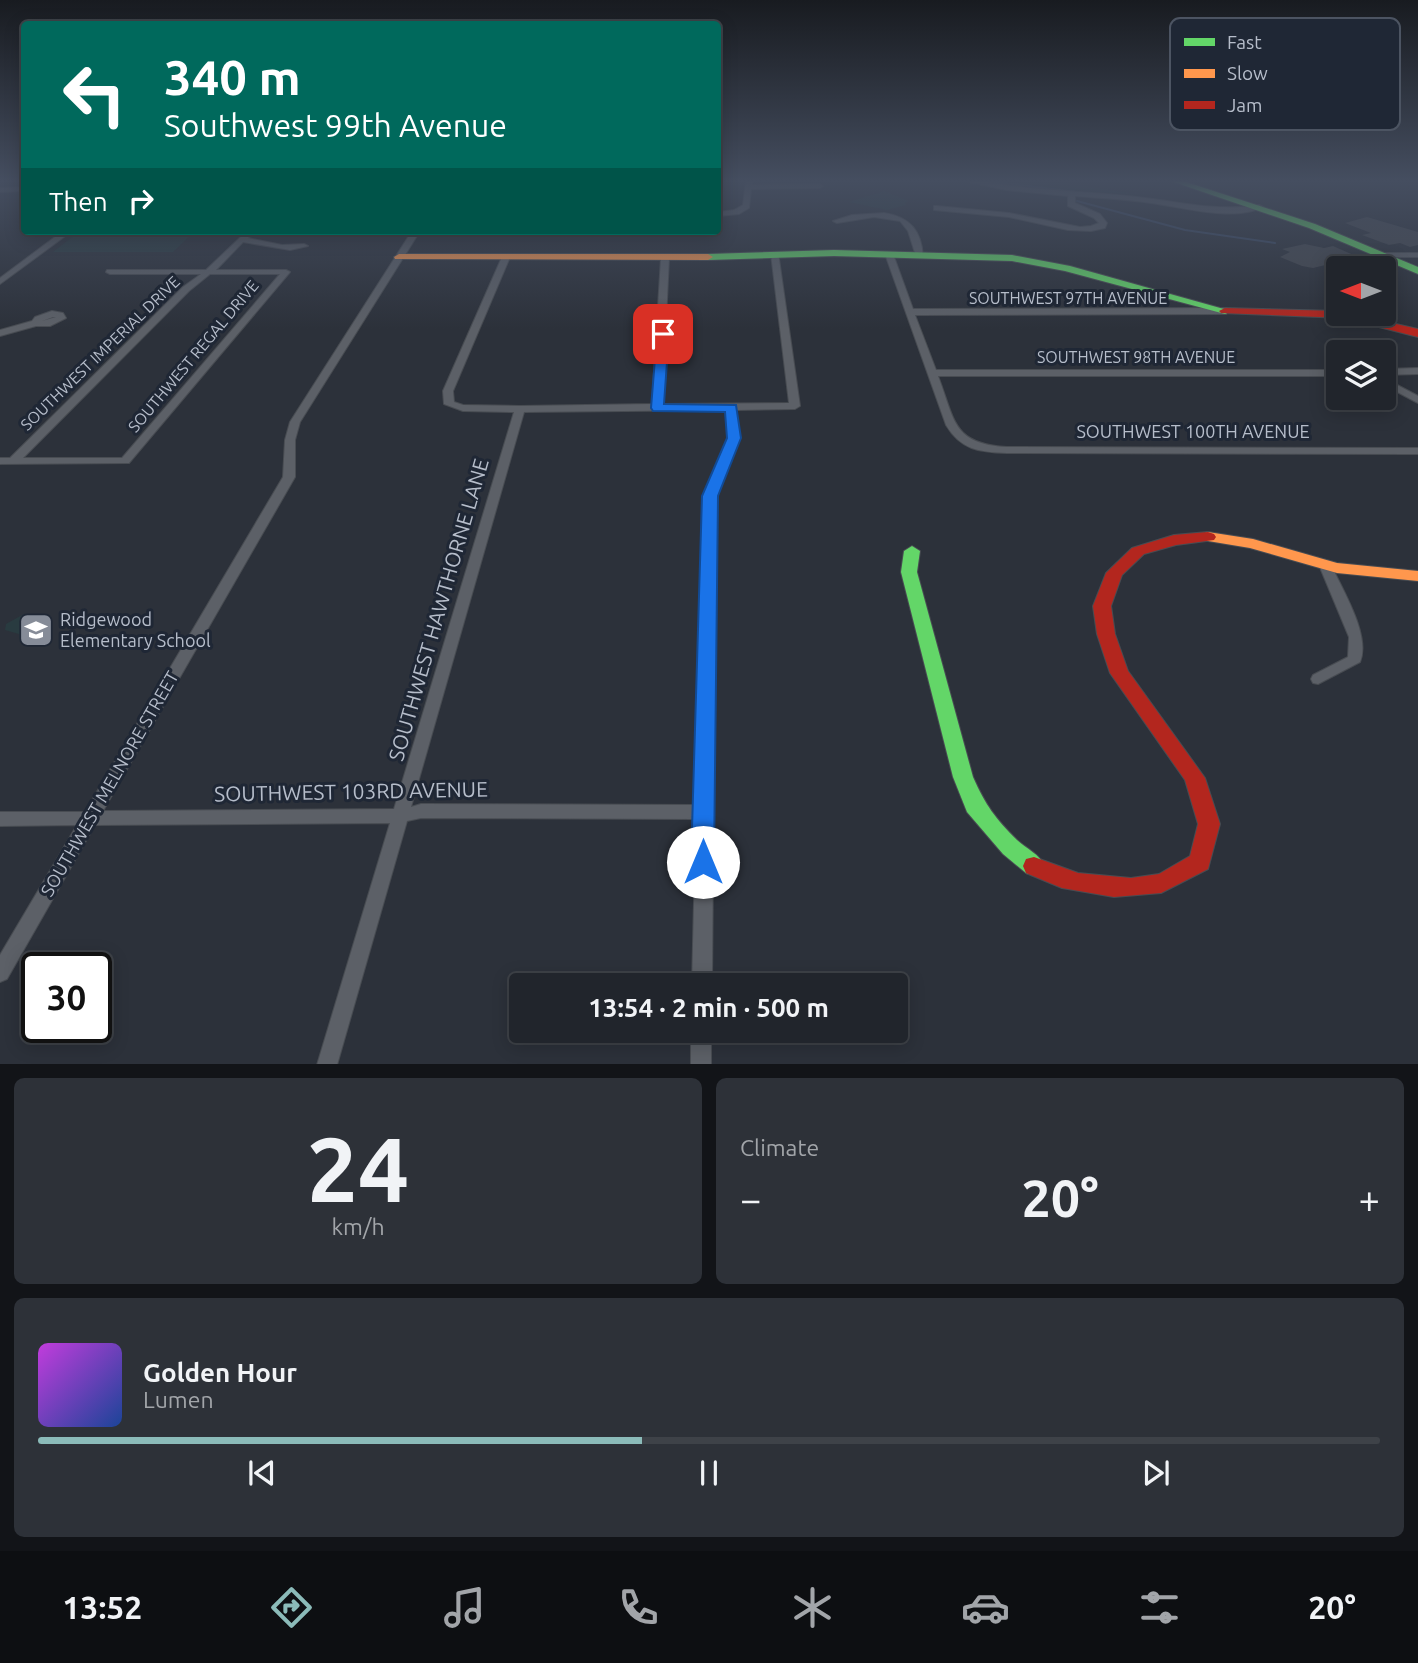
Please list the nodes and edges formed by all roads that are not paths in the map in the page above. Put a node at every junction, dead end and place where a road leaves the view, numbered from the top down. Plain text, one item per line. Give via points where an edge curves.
1 (911, 230) edge
2 (1317, 230) edge
3 (63, 235) edge
4 (247, 235) edge
5 (413, 235) edge
6 (242, 240) junction
7 (304, 246) dead end
8 (775, 254) junction
9 (889, 254) junction
10 (1418, 255) edge
11 (920, 256) junction
12 (1384, 256) joint
13 (399, 257) junction
14 (506, 257) junction
15 (665, 258) junction
16 (1396, 261) edge
17 (110, 271) dead end
18 (209, 271) junction
19 (1418, 271) edge
20 (0, 282) edge
21 (1226, 311) junction
22 (911, 312) junction
23 (36, 323) dead end
24 (1418, 332) edge
25 (0, 333) edge
26 (1418, 371) edge
27 (1396, 372) edge
28 (933, 373) junction
29 (1326, 373) edge
30 (1396, 387) edge
31 (1418, 400) edge
32 (449, 404) joint
33 (657, 408) junction
34 (731, 408) junction
35 (520, 409) junction
36 (968, 445) joint
37 (1418, 451) edge
38 (0, 461) edge
39 (13, 461) junction
40 (912, 551) dead end
41 (1325, 565) junction
42 (1418, 576) edge
43 (1318, 679) dead end
44 (703, 812) junction
45 (400, 816) junction
46 (0, 819) edge
47 (90, 819) junction
48 (0, 972) edge
49 (702, 973) edge
50 (701, 1043) edge
51 (327, 1064) edge
52 (701, 1064) edge

1 - 11 street
2 - 12 street
3 - 20 street
4 - 6 street, SOUTHWEST IMPERIAL DRIVE
5 - 13 street, SOUTHWEST MELNORE STREET
6 - 7 street via 268,242 291,251
6 - 18 street, SOUTHWEST IMPERIAL DRIVE
8 - 9 street
8 - 15 street
8 - 34 street via 794,406
9 - 11 street
9 - 22 street
10 - 12 street
11 - 21 street via 1023,259
13 - 14 street
13 - 47 street, SOUTHWEST MELNORE STREET via 295,422 289,477
14 - 15 street
14 - 32 street via 448,391
15 - 33 street
16 - 19 street
17 - 18 street
18 - 39 street, SOUTHWEST IMPERIAL DRIVE
18 - 39 street, SOUTHWEST REGAL DRIVE via 286,272 125,461
21 - 22 street, SOUTHWEST 97TH AVENUE
21 - 24 street via 1344,315
22 - 28 street
23 - 25 street
26 - 27 street
28 - 29 street, SOUTHWEST 98TH AVENUE
28 - 36 street via 951,425
30 - 31 street
32 - 35 street
33 - 34 street
33 - 35 street
34 - 44 street via 733,444 710,496
35 - 45 street, SOUTHWEST HAWTHORNE LANE
36 - 37 street, SOUTHWEST 100TH AVENUE via 1007,450
38 - 39 street
40 - 41 street via 909,572 962,777 978,813 1037,868 1084,884 1120,887 1161,883 1200,862 1209,824 1195,778 1119,673 1102,606 1114,573 1138,551 1174,540 1211,537 1253,542
41 - 42 street
41 - 43 street via 1356,637 1355,659
44 - 45 street, SOUTHWEST 103RD AVENUE via 421,811
44 - 49 street
45 - 47 street, SOUTHWEST 103RD AVENUE
45 - 51 street, SOUTHWEST HAWTHORNE LANE
46 - 47 street, SOUTHWEST 103RD AVENUE
47 - 48 street, SOUTHWEST MELNORE STREET
50 - 52 street

